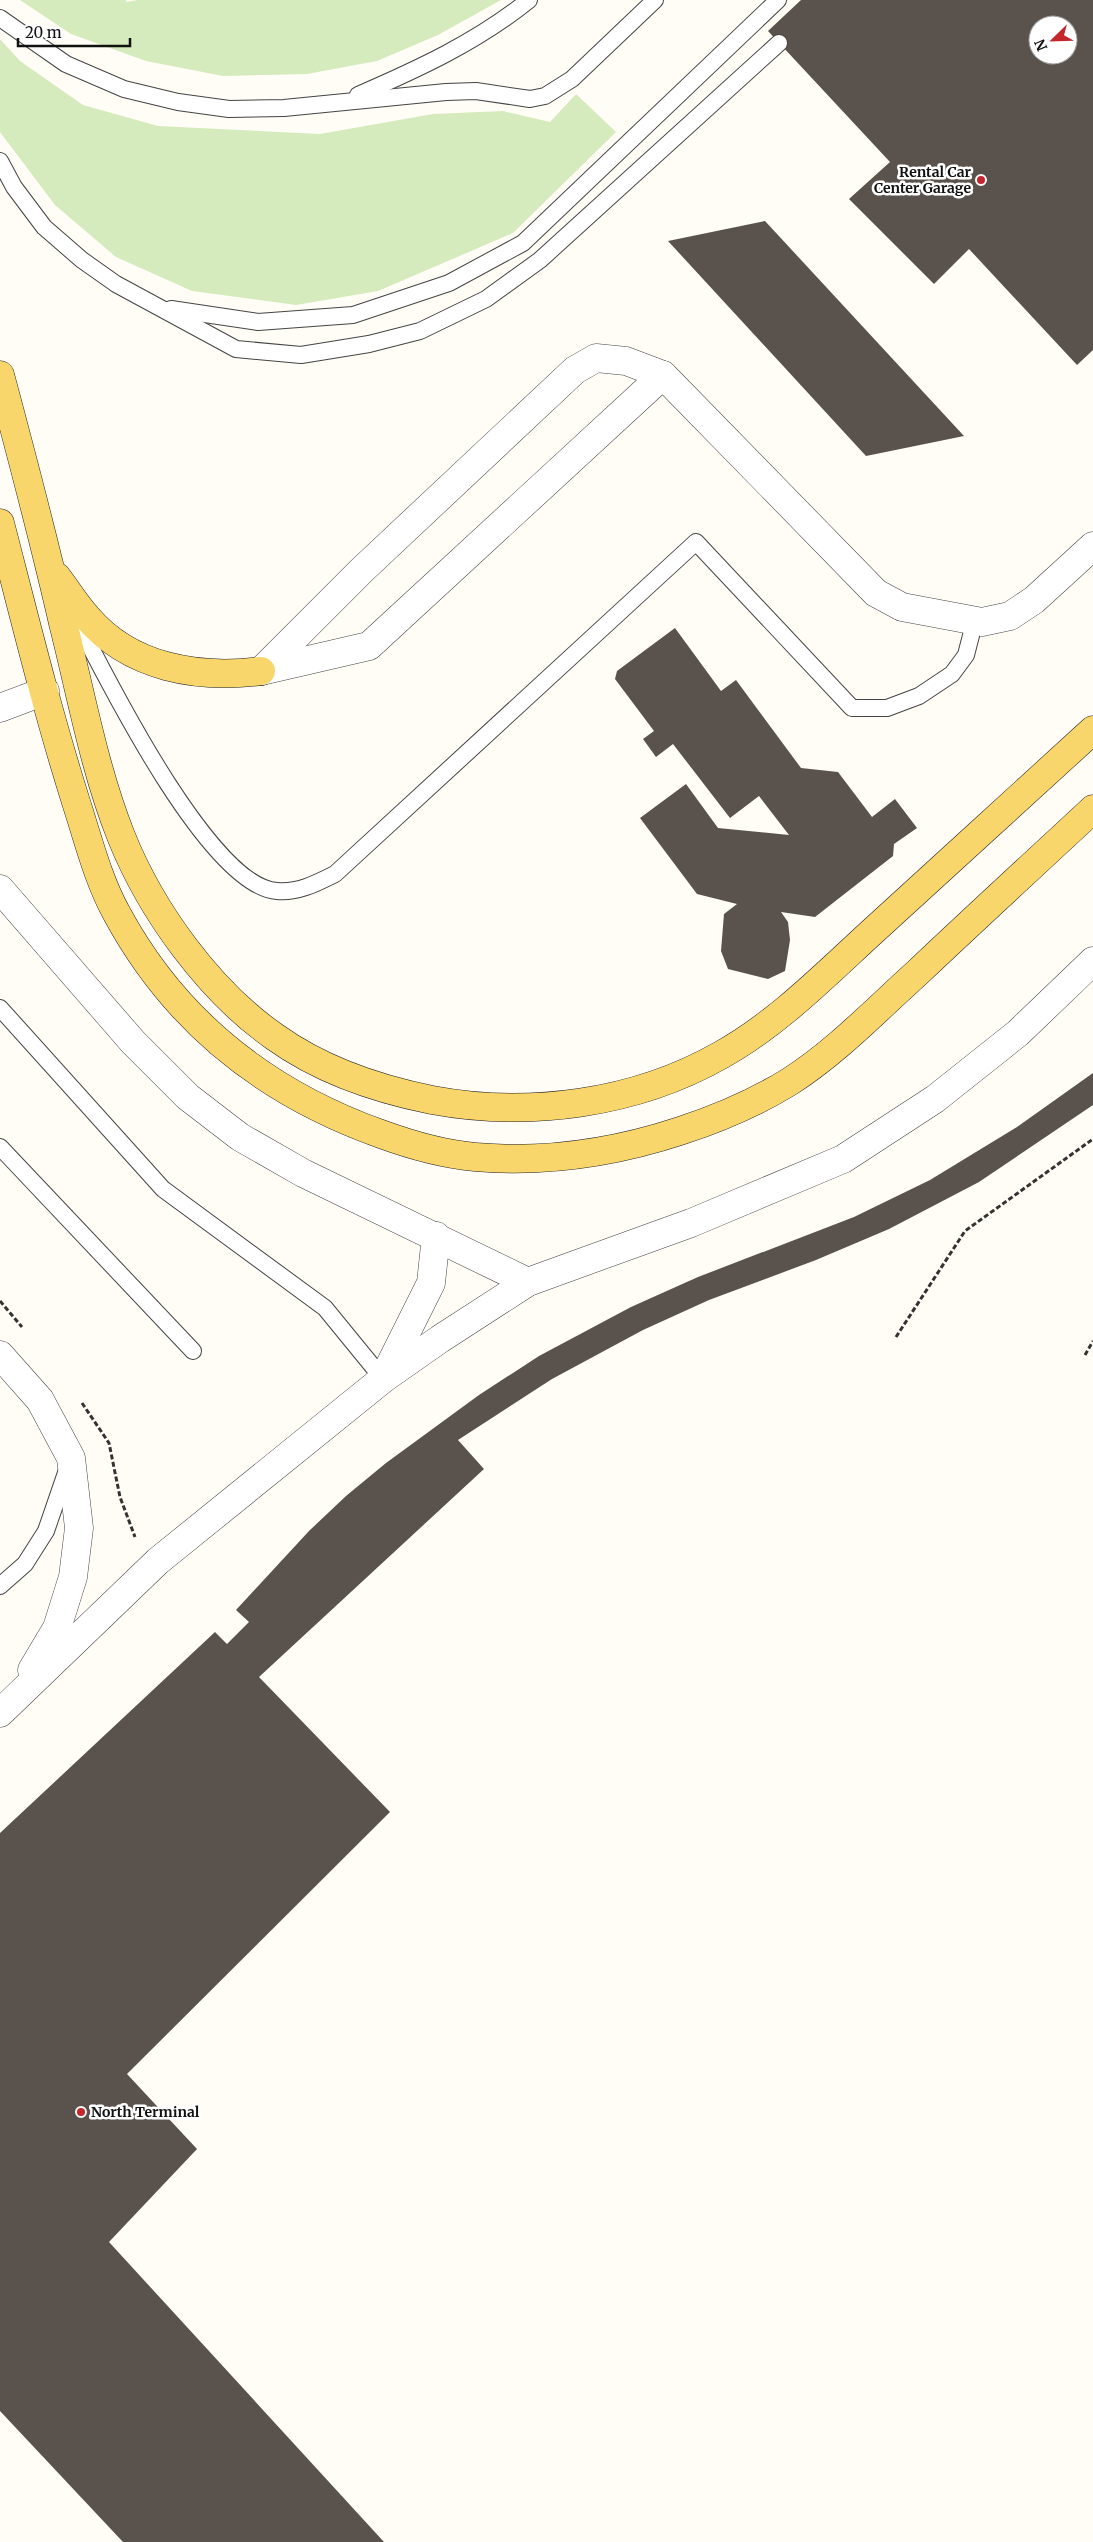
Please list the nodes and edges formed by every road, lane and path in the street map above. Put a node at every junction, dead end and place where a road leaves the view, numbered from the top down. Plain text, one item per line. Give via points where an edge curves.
1 (528, 0) edge
2 (656, 0) edge
3 (778, 0) edge
4 (0, 18) edge
5 (779, 43) dead end
6 (344, 101) junction
7 (0, 161) edge
8 (159, 307) junction
9 (0, 375) edge
10 (663, 375) junction
11 (0, 523) edge
12 (1093, 546) edge
13 (50, 568) junction
14 (975, 620) junction
15 (261, 671) junction
16 (44, 691) junction
17 (0, 708) edge
18 (1093, 730) edge
19 (1093, 809) edge
20 (0, 889) edge
21 (1093, 961) edge
22 (0, 1008) edge
23 (1093, 1139) edge
24 (0, 1147) edge
25 (436, 1236) junction
26 (528, 1282) junction
27 (896, 1337) dead end
28 (1093, 1341) edge
29 (193, 1351) dead end
30 (0, 1355) edge
31 (1085, 1355) dead end
32 (383, 1378) junction
33 (71, 1458) junction
34 (0, 1586) edge
35 (7, 1707) edge

1 - 6 lane via 463,45 416,70
2 - 6 lane via 572,79 546,96 530,99 446,92
3 - 8 lane via 524,243 449,283 353,315 258,322
4 - 6 lane via 66,64 124,89 178,102 229,109 284,108
5 - 8 lane via 540,260 486,299 420,331 369,344 301,355 246,350 236,349
7 - 8 lane via 14,187 44,227 116,284
9 - 13 main road
10 - 14 street via 876,593 902,607
10 - 15 street via 369,646
10 - 15 street via 626,361 596,358 575,370 362,570
11 - 16 main road
12 - 14 street via 1034,600 1010,616 982,622
13 - 14 lane via 153,761 204,833 231,864 252,882 277,892 310,887 335,874 696,542 852,708 887,708 919,696 952,674 966,655
13 - 15 main road via 87,618 119,647 182,671 218,674
13 - 18 main road via 98,768 122,839 149,893 186,951 226,995 275,1037 332,1070 382,1089 447,1102 501,1108 612,1097 662,1084 725,1054 823,976
16 - 17 street
16 - 19 main road via 93,855 116,912 154,974 199,1024 245,1065 298,1099 352,1124 409,1144 471,1157 535,1159 594,1154 650,1141 708,1122 776,1089 807,1069 862,1023
20 - 25 street via 133,1042 188,1097 240,1137 303,1173
21 - 26 street via 1018,1033 935,1098 843,1159 691,1223
22 - 32 lane via 163,1189 326,1308
23 - 27 path via 965,1231
24 - 29 lane
25 - 26 street
25 - 32 street via 431,1283
26 - 32 street
28 - 31 path
30 - 33 street via 40,1400
32 - 35 street via 158,1560
33 - 34 lane via 46,1531 25,1564
33 - 35 street via 79,1528 73,1577 57,1628

